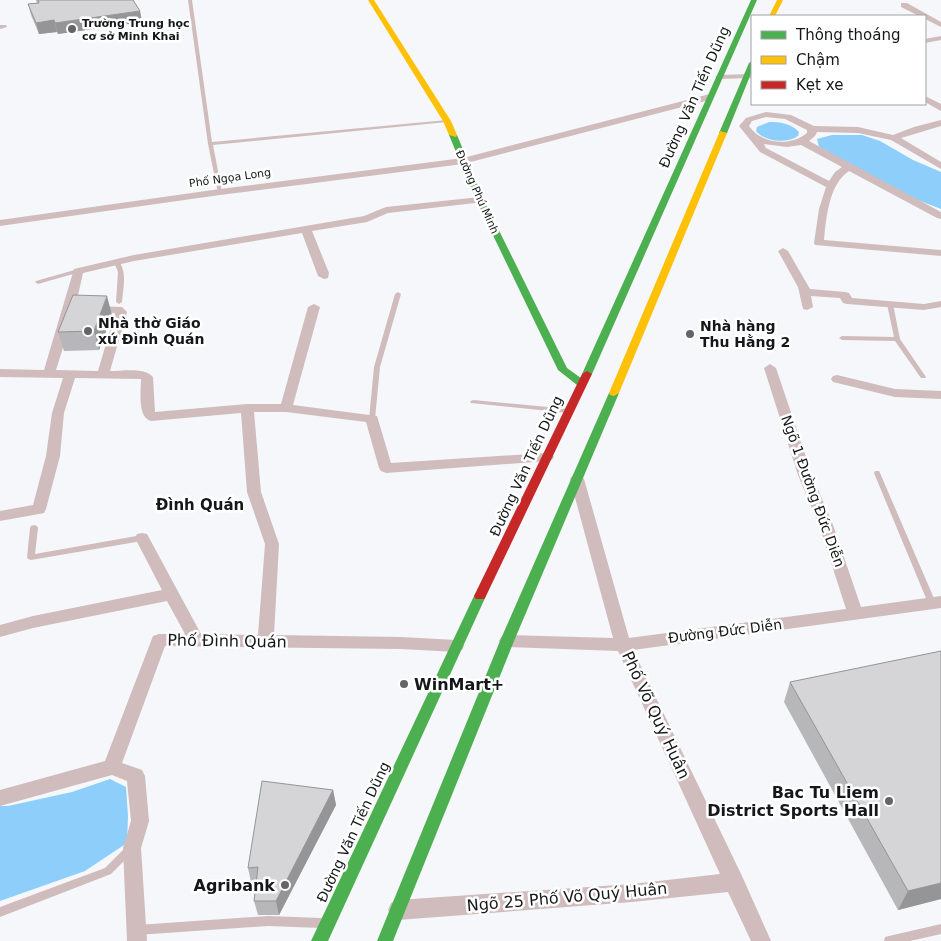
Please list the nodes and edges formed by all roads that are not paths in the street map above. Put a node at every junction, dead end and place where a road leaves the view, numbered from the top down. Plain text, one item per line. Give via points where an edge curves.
1 (190, 0) edge
2 (371, 0) edge
3 (754, 0) edge
4 (780, 0) edge
5 (904, 5) dead end
6 (772, 15) edge
7 (923, 15) edge
8 (926, 16) edge
9 (941, 24) edge
10 (941, 38) edge
11 (926, 41) edge
12 (719, 77) junction
13 (749, 77) edge
14 (710, 97) junction
15 (941, 99) edge
16 (927, 100) edge
17 (779, 105) edge
18 (941, 108) edge
19 (730, 113) junction
20 (762, 115) junction
21 (447, 121) junction
22 (747, 121) junction
23 (941, 124) edge
24 (812, 129) junction
25 (754, 137) junction
26 (894, 138) junction
27 (803, 142) junction
28 (210, 144) junction
29 (463, 161) junction
30 (941, 166) edge
31 (848, 167) junction
32 (832, 186) junction
33 (220, 192) junction
34 (480, 200) junction
35 (941, 216) edge
36 (0, 223) edge
37 (306, 229) junction
38 (783, 250) dead end
39 (941, 253) edge
40 (117, 262) junction
41 (78, 271) junction
42 (324, 276) dead end
43 (38, 282) dead end
44 (805, 292) junction
45 (398, 294) dead end
46 (119, 302) dead end
47 (890, 304) junction
48 (941, 304) edge
49 (314, 307) dead end
50 (807, 307) dead end
51 (69, 309) junction
52 (842, 338) dead end
53 (896, 339) junction
54 (770, 368) dead end
55 (0, 373) edge
56 (49, 374) junction
57 (70, 374) junction
58 (103, 375) junction
59 (923, 377) dead end
60 (837, 379) dead end
61 (581, 383) junction
62 (941, 395) edge
63 (473, 402) dead end
64 (247, 408) junction
65 (286, 408) junction
66 (570, 411) junction
67 (372, 419) junction
68 (547, 457) junction
69 (877, 473) dead end
70 (577, 479) junction
71 (0, 516) edge
72 (34, 528) dead end
73 (142, 538) joint
74 (172, 594) junction
75 (937, 603) edge
76 (856, 614) junction
77 (0, 631) edge
78 (196, 640) junction
79 (266, 641) junction
80 (508, 641) junction
81 (623, 644) junction
82 (456, 646) junction
83 (112, 767) junction
84 (0, 798) edge
85 (132, 848) junction
86 (734, 882) junction
87 (398, 910) junction
88 (0, 912) edge
89 (327, 923) junction
90 (941, 929) edge
91 (137, 936) edge
92 (319, 941) edge
93 (385, 941) edge
94 (761, 941) edge
95 (889, 941) edge

1 - 28 lane
2 - 21 main road, Đường Phú Minh
3 - 12 main road, Đường Văn Tiến Dũng
4 - 6 main road
5 - 7 street
8 - 9 street
10 - 11 street
12 - 13 street
12 - 14 main road, Đường Văn Tiến Dũng
13 - 19 main road
14 - 29 street, Phố Ngọa Long
14 - 61 main road, Đường Văn Tiến Dũng
15 - 16 street
16 - 18 street
17 - 20 street
19 - 22 street
19 - 70 main road
20 - 22 street
20 - 24 street via 792,117
21 - 28 lane
21 - 29 main road, Đường Phú Minh
22 - 25 street via 744,126
23 - 26 street via 917,128
24 - 26 street via 858,130
24 - 27 street via 812,134
25 - 27 street via 778,144
25 - 32 street via 763,150
26 - 30 street
27 - 31 street
28 - 33 lane
29 - 33 street, Phố Ngọa Long
29 - 34 main road, Đường Phú Minh
31 - 32 street via 837,175
31 - 35 street
32 - 39 street via 820,225 819,243
33 - 36 street, Phố Ngọa Long
34 - 37 street via 386,210 367,219
34 - 61 main road, Đường Phú Minh via 563,370
37 - 40 street
37 - 42 street
38 - 44 street
40 - 41 street
40 - 46 lane via 121,272
41 - 43 lane
41 - 51 street
44 - 47 street via 845,295 847,301
44 - 50 street
45 - 67 lane via 377,367
47 - 48 street via 924,307
47 - 53 lane
49 - 65 street
51 - 56 street
51 - 58 street via 118,309 121,312
52 - 53 lane
53 - 59 lane
54 - 76 street, Ngõ 1 Đường Đức Diễn
55 - 56 street
56 - 57 street
57 - 58 street
57 - 71 street via 58,413 53,456 39,509
58 - 64 street via 147,376 151,417
60 - 62 street via 895,393
61 - 66 main road, Đường Văn Tiến Dũng
63 - 66 lane
64 - 65 street
64 - 79 street via 254,492 272,544
65 - 67 street
66 - 68 main road, Đường Văn Tiến Dũng
67 - 68 street via 386,468
68 - 82 main road, Đường Văn Tiến Dũng
69 - 75 lane
70 - 80 main road
70 - 81 street, Phố Võ Quý Huân
72 - 73 lane via 31,557
73 - 74 street
74 - 77 street
74 - 78 street
75 - 76 street, Đường Đức Diễn
76 - 81 street, Đường Đức Diễn
78 - 79 street, Phố Đình Quán
78 - 83 street, Phố Đình Quán via 159,640
79 - 82 street, Phố Đình Quán
80 - 81 street, Đường Đức Diễn
80 - 87 main road
81 - 86 street, Phố Võ Quý Huân
82 - 89 main road, Đường Văn Tiến Dũng
83 - 84 street
83 - 85 street via 136,776 140,821
85 - 88 lane via 108,871
85 - 91 street
86 - 87 street, Ngõ 25 Phố Võ Quý Huân
86 - 94 street, Phố Võ Quý Huân
87 - 93 main road
89 - 91 lane via 268,921
89 - 92 main road, Đường Văn Tiến Dũng
90 - 95 lane

